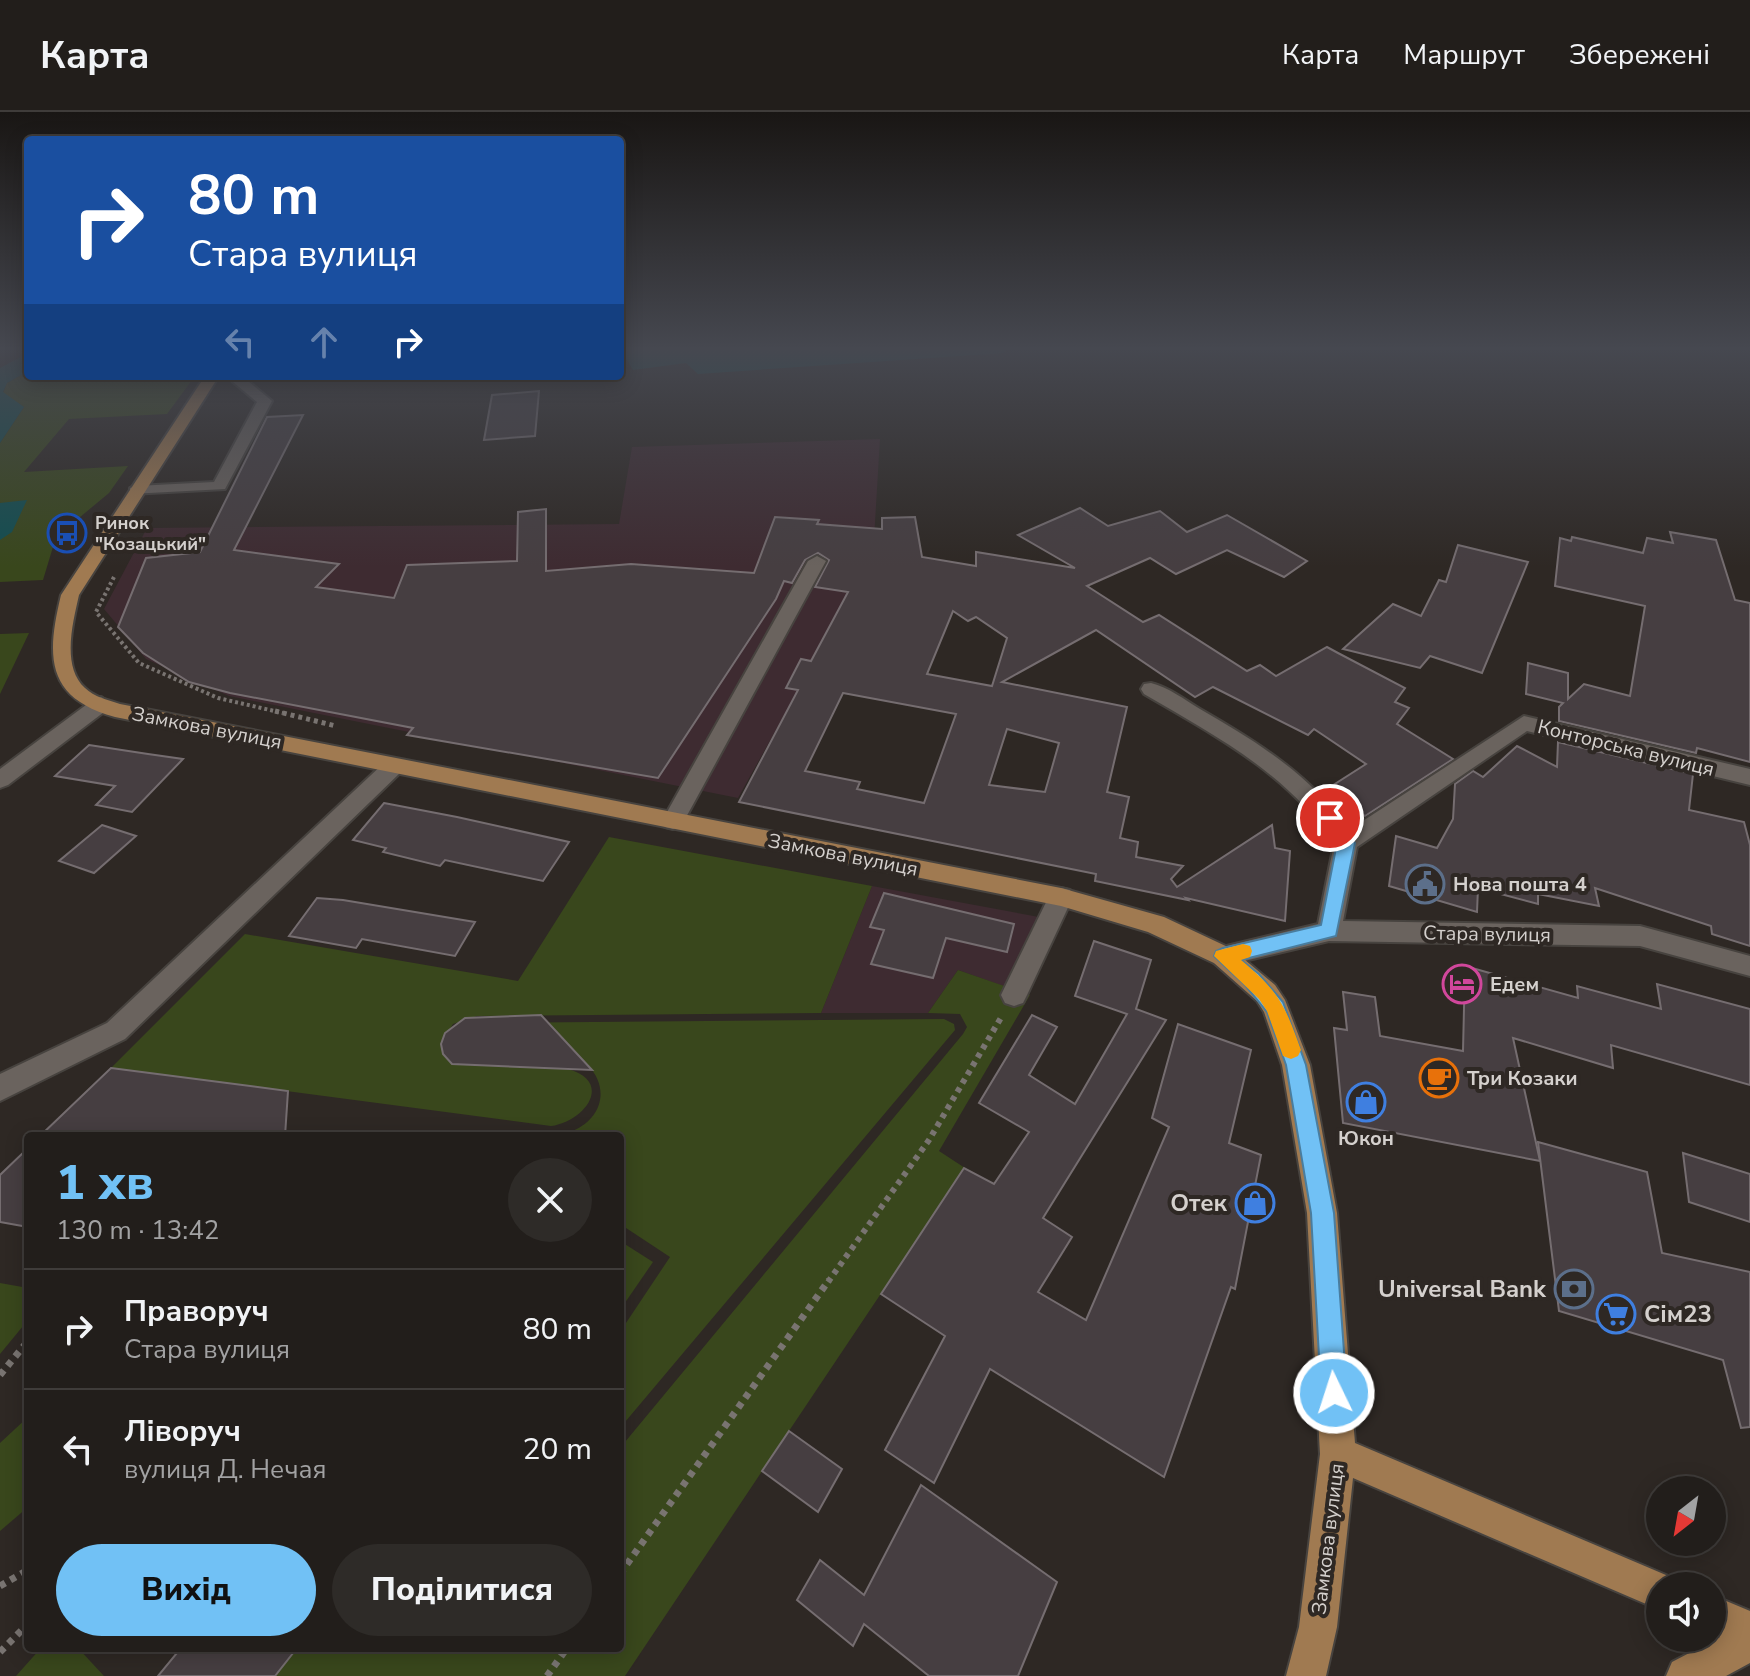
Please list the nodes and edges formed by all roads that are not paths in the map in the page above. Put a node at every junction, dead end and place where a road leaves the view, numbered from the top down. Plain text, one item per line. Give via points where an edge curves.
1 (182, 421) edge
2 (254, 421) edge
3 (136, 491) junction
4 (817, 561) dead end
5 (1151, 689) dead end
6 (101, 704) junction
7 (394, 766) junction
8 (1750, 777) edge
9 (0, 780) edge
10 (673, 821) junction
11 (1346, 843) junction
12 (1061, 897) junction
13 (1329, 931) junction
14 (1223, 956) junction
15 (1750, 966) edge
16 (1014, 995) road end
17 (0, 1088) edge
18 (1338, 1454) junction
19 (1646, 1585) edge
20 (1726, 1620) edge
21 (1750, 1630) edge
22 (1750, 1642) edge
23 (1306, 1676) edge
24 (1686, 1676) edge

1 - 3 main road, Замкова вулиця
2 - 3 street via 219,486
3 - 6 main road, Замкова вулиця via 70,595 62,626 68,682 79,695
4 - 10 street
5 - 11 street via 1298,786 1317,802
6 - 7 main road, Замкова вулиця
6 - 9 street
7 - 10 main road, Замкова вулиця
7 - 17 street via 116,1031
8 - 11 street, Конторська вулиця via 1524,723
10 - 12 main road, Замкова вулиця
11 - 13 street
12 - 14 main road, Замкова вулиця via 1155,924
12 - 16 street
13 - 14 street, Стара вулиця
13 - 15 street, Стара вулиця via 1640,936
14 - 18 main road, Замкова вулиця via 1276,1008 1296,1065 1322,1213
18 - 19 main road
18 - 23 main road, Замкова вулиця via 1318,1627
20 - 21 main road
22 - 24 main road

